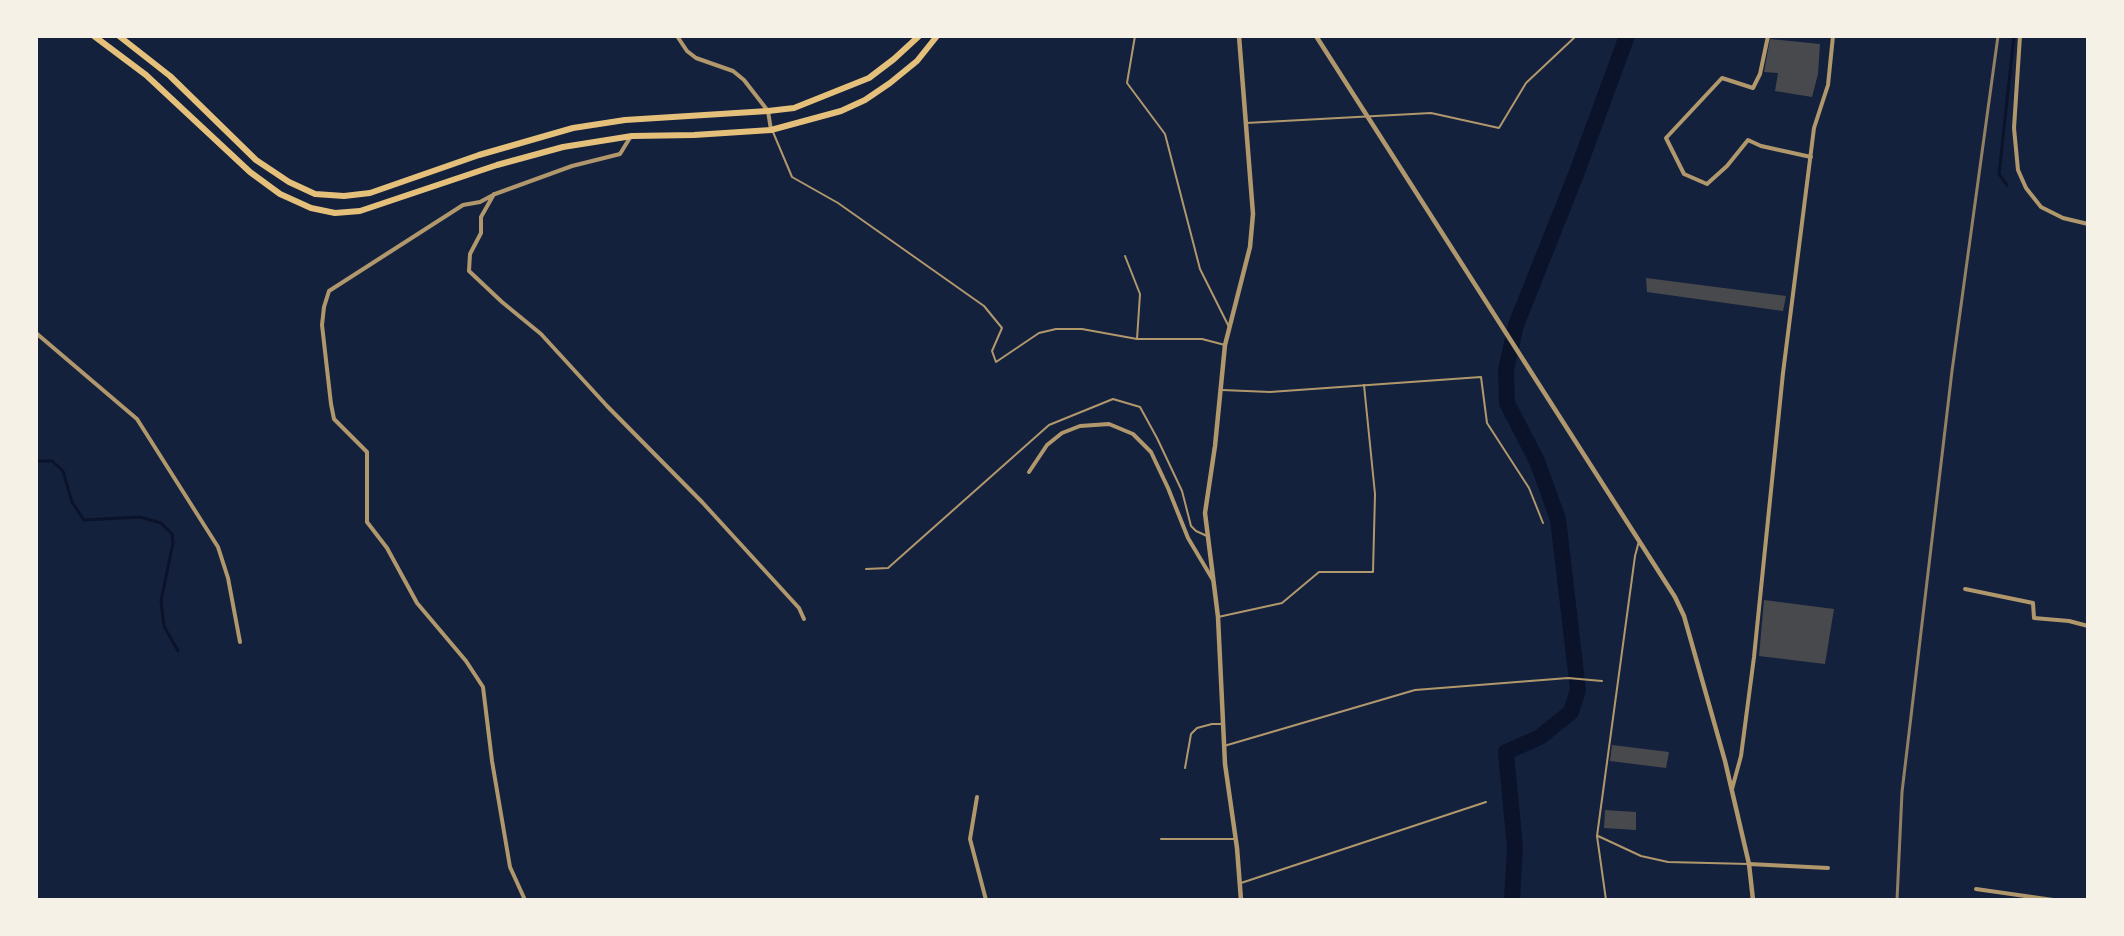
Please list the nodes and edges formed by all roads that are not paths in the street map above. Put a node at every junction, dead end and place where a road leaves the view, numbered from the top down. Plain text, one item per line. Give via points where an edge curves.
1 (94, 36) edge
2 (107, 36) edge
3 (119, 36) edge
4 (677, 36) edge
5 (919, 36) edge
6 (937, 36) edge
7 (1135, 36) edge
8 (1239, 36) edge
9 (1316, 36) edge
10 (1576, 36) edge
11 (1768, 36) edge
12 (1833, 36) edge
13 (2020, 36) edge
14 (102, 42) junction
15 (768, 111) junction
16 (1368, 116) junction
17 (631, 120) junction
18 (1246, 123) junction
19 (771, 130) junction
20 (632, 136) junction
21 (1811, 157) junction
22 (495, 194) junction
23 (2088, 224) edge
24 (1125, 256) dead end
25 (1229, 327) junction
26 (36, 333) edge
27 (1137, 339) junction
28 (1225, 345) junction
29 (1364, 385) junction
30 (1219, 390) junction
31 (1029, 472) dead end
32 (1543, 523) dead end
33 (1208, 536) junction
34 (1639, 539) junction
35 (866, 568) dead end
36 (1215, 583) junction
37 (1965, 589) dead end
38 (1218, 617) junction
39 (804, 619) dead end
40 (2088, 626) edge
41 (240, 642) dead end
42 (1602, 681) dead end
43 (1224, 724) junction
44 (1224, 746) junction
45 (1185, 768) dead end
46 (1731, 791) junction
47 (978, 797) dead end
48 (1486, 802) dead end
49 (1597, 836) junction
50 (1161, 839) dead end
51 (1236, 839) junction
52 (1749, 864) junction
53 (1828, 868) dead end
54 (1241, 883) junction
55 (1976, 889) dead end
56 (525, 900) edge
57 (986, 900) edge
58 (1241, 900) edge
59 (1606, 900) edge
60 (1754, 900) edge
61 (2053, 900) edge

1 - 14 main road
2 - 14 main road
3 - 17 main road via 170,76 256,160 315,194 370,193 573,128
4 - 15 street via 696,58 733,71 744,80
5 - 15 main road via 869,78 794,108
6 - 19 main road via 917,61 865,100 841,111
7 - 25 lane via 1127,82 1165,134 1200,269
8 - 18 street
9 - 16 street
10 - 16 lane via 1526,83 1499,128 1431,113
11 - 21 street via 1753,88 1722,78 1666,138 1684,174 1707,184 1748,140
12 - 21 street via 1828,86 1814,128
13 - 23 street via 2014,128 2018,170 2041,207
14 - 20 main road via 146,75 250,172 280,194 311,208 335,213 360,211 563,147
15 - 17 main road
15 - 19 street
16 - 18 lane
16 - 34 street
17 - 20 main road
18 - 25 street via 1253,214 1250,247
19 - 20 main road
19 - 27 lane via 792,177 838,203 984,306 1002,328 992,351 996,362 1039,333 1056,329 1082,329
20 - 22 street via 620,154 572,166
21 - 46 street via 1783,373 1754,657 1741,756
22 - 39 street via 481,218 481,233 470,254 469,271 541,334 702,502 799,608
22 - 56 street via 463,205 329,291 322,325 334,419 367,452 367,522 387,548 417,603 483,687 510,867
24 - 27 lane via 1140,294
25 - 28 street
26 - 41 street via 137,418 218,547
27 - 28 lane via 1202,339
28 - 30 street
29 - 30 lane via 1270,392
29 - 32 lane via 1481,377 1487,423 1529,488
29 - 38 lane via 1375,494 1373,572 1319,572 1282,603
30 - 33 street via 1205,513
31 - 36 street via 1047,445 1080,426 1109,424 1133,434 1151,452 1188,538
33 - 35 lane via 1191,526 1182,491 1140,407 1113,399 1048,425 888,568
33 - 36 street
34 - 46 street via 1684,616
34 - 49 lane
36 - 38 street
37 - 40 street via 2033,603 2034,618
38 - 43 street
42 - 44 lane via 1568,678 1415,690
43 - 44 street
43 - 45 lane via 1197,728 1191,734
44 - 51 street
46 - 52 street
47 - 57 street via 970,839
48 - 54 lane
49 - 52 lane via 1634,854 1659,860
49 - 59 lane
50 - 51 lane
51 - 54 street
52 - 53 street
52 - 60 street
54 - 58 street
55 - 61 street

